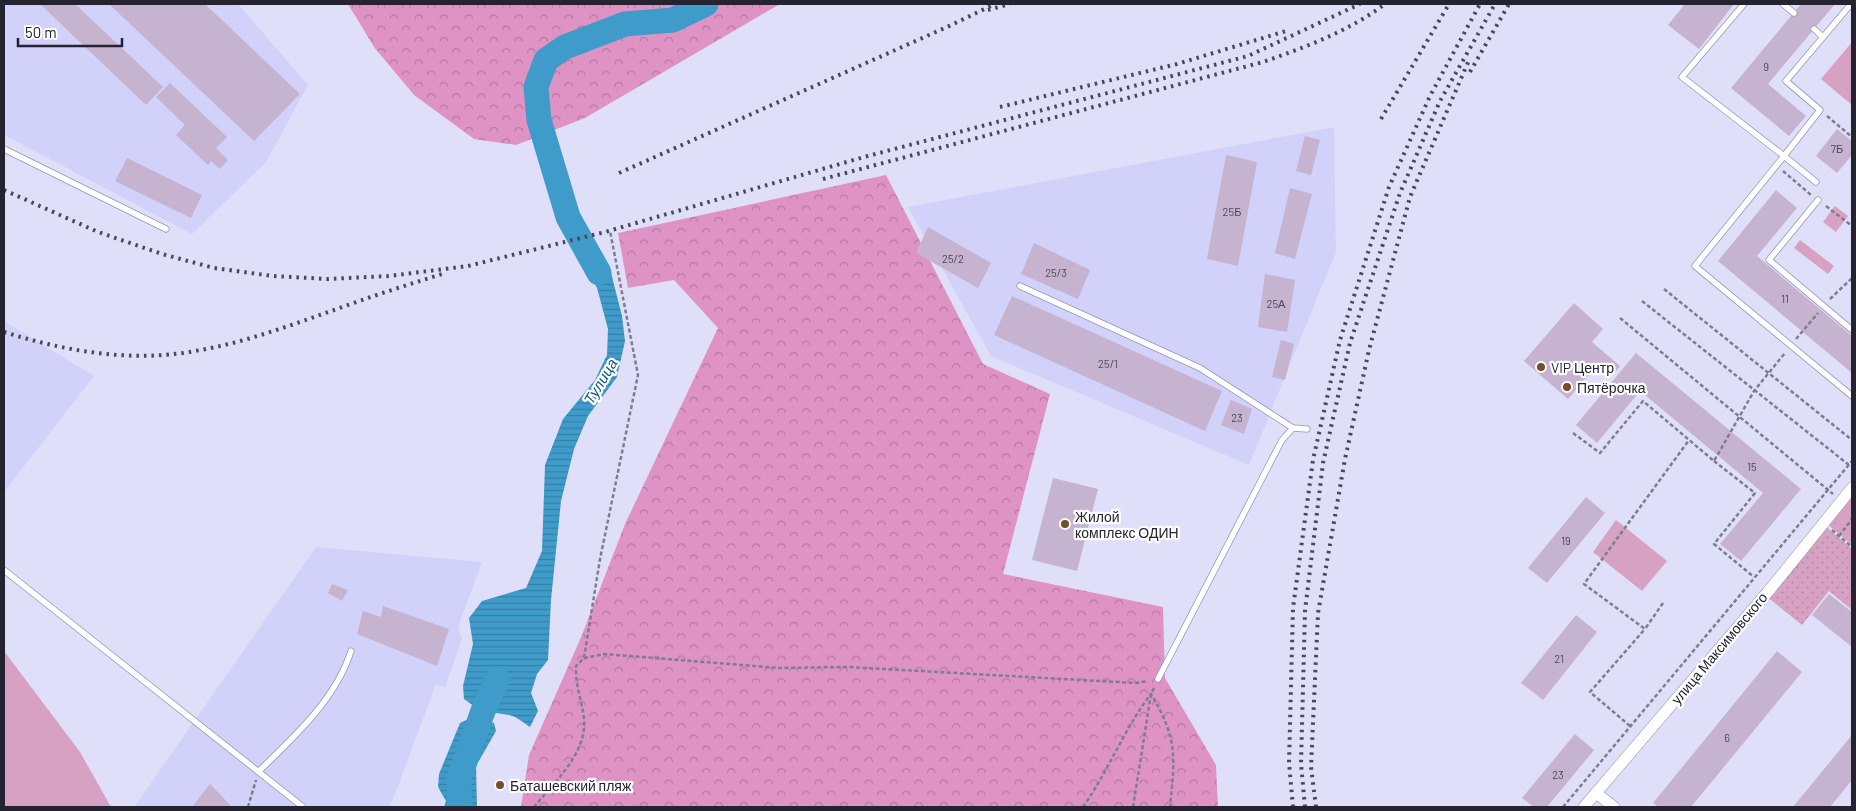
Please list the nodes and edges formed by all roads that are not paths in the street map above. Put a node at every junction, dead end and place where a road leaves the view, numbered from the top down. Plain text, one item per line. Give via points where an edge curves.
1 (1744, 4) edge
2 (1783, 4) edge
3 (1851, 4) edge
4 (1794, 13) dead end
5 (1814, 29) dead end
6 (1823, 37) junction
7 (4, 149) edge
8 (1784, 156) junction
9 (1816, 182) dead end
10 (1818, 200) dead end
11 (166, 228) dead end
12 (1020, 286) dead end
13 (1852, 330) edge
14 (1852, 396) edge
15 (1293, 428) junction
16 (1307, 428) dead end
17 (1852, 488) edge
18 (4, 570) edge
19 (351, 651) dead end
20 (1158, 679) road end
21 (259, 771) junction
22 (1596, 793) junction
23 (303, 807) edge
24 (1584, 807) edge
25 (1614, 807) edge

1 - 8 lane via 1682,77
2 - 4 lane
3 - 6 lane
5 - 6 lane
6 - 8 lane via 1786,81 1820,110
7 - 11 lane
8 - 9 lane
8 - 14 lane via 1695,266
10 - 13 lane via 1769,260
12 - 15 lane via 1200,368
15 - 16 lane
15 - 20 lane via 1282,440
17 - 22 street, улица Максимовского
18 - 21 lane
19 - 21 lane via 344,672 318,709
21 - 23 lane
22 - 24 street, улица Максимовского
22 - 25 street

